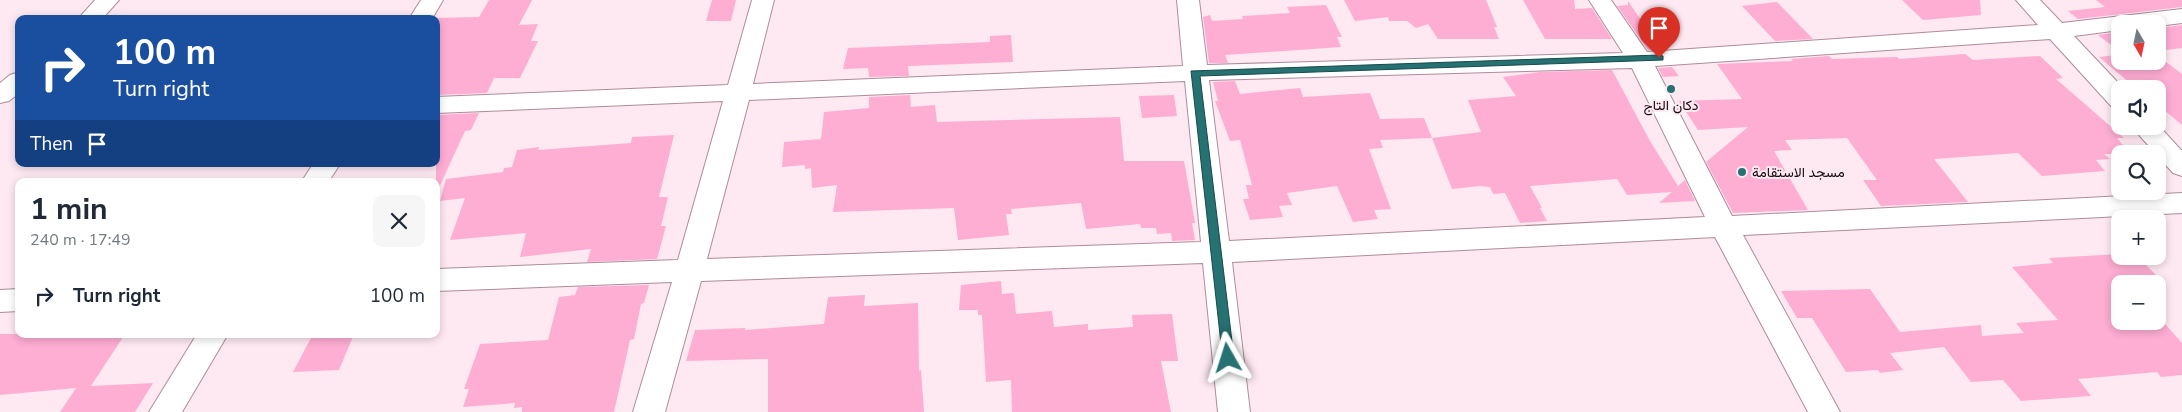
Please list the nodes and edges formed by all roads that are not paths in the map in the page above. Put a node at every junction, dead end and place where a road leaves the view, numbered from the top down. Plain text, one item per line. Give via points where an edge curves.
1 (108, 0) edge
2 (432, 0) edge
3 (763, 0) edge
4 (1188, 0) edge
5 (1600, 0) edge
6 (2027, 0) edge
7 (93, 15) edge
8 (423, 15) edge
9 (2182, 16) edge
10 (2057, 31) junction
11 (1640, 60) junction
12 (1195, 73) junction
13 (15, 83) edge
14 (2111, 90) edge
15 (737, 91) junction
16 (0, 96) edge
17 (15, 97) edge
18 (440, 105) edge
19 (2152, 135) edge
20 (325, 167) edge
21 (2182, 167) edge
22 (317, 178) edge
23 (2182, 203) edge
24 (1724, 227) junction
25 (1217, 252) junction
26 (690, 270) junction
27 (440, 280) edge
28 (15, 300) edge
29 (0, 301) edge
30 (211, 338) edge
31 (165, 412) edge
32 (649, 412) edge
33 (1234, 412) edge
34 (1824, 412) edge

1 - 7 street
2 - 8 street
3 - 15 street
4 - 12 street
5 - 11 street
6 - 10 street
9 - 10 street
10 - 11 street
10 - 14 street
11 - 12 street
11 - 24 street
12 - 15 street
12 - 25 street
13 - 16 street
15 - 18 street
15 - 26 street
16 - 17 street
19 - 21 street
20 - 22 street
23 - 24 street
24 - 25 street
24 - 34 street
25 - 26 street
25 - 33 street
26 - 27 street
26 - 32 street
28 - 29 street
30 - 31 street

